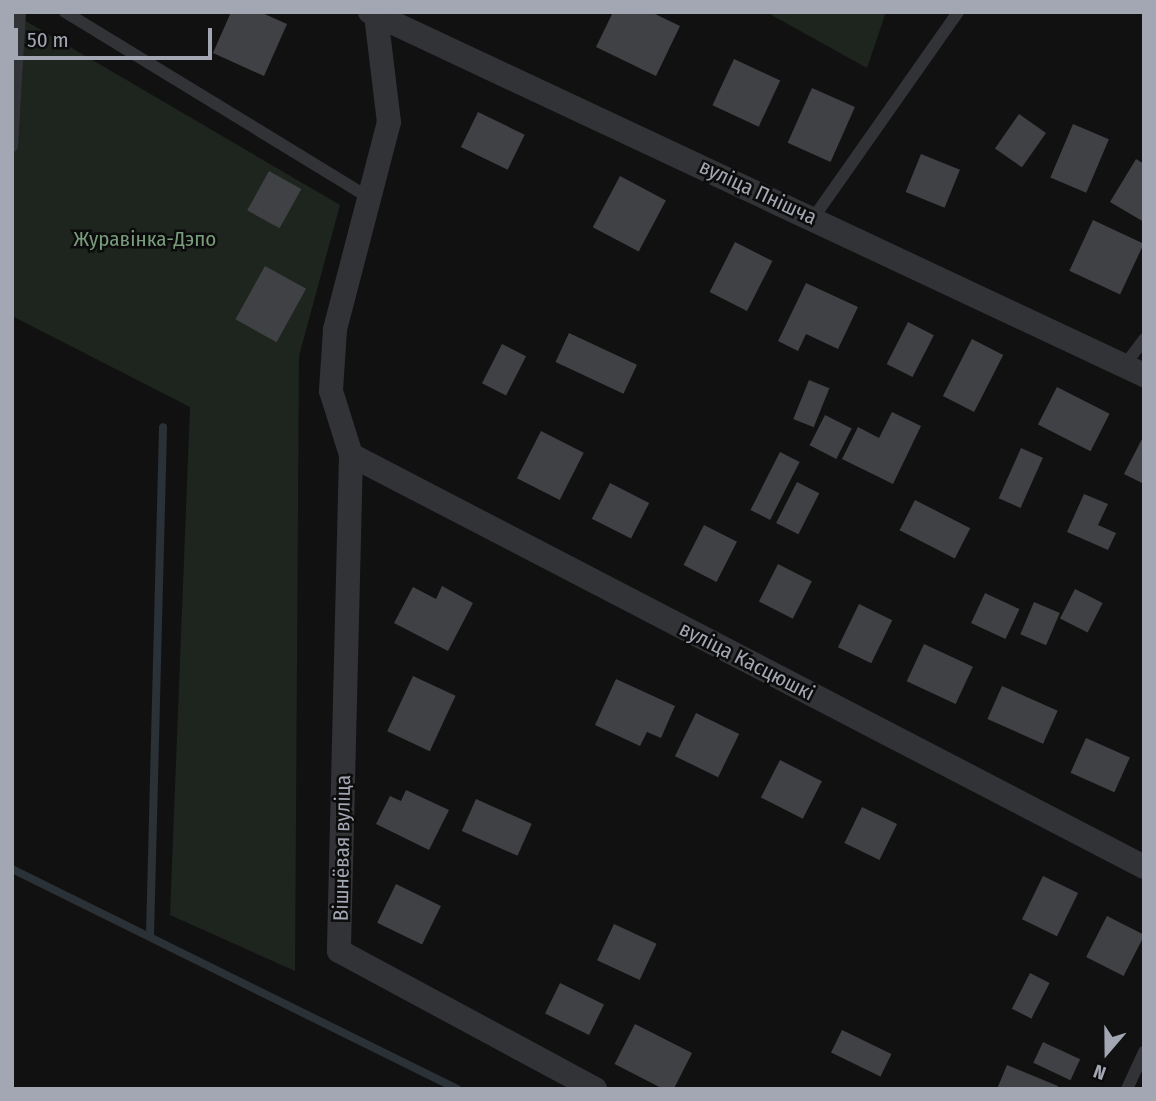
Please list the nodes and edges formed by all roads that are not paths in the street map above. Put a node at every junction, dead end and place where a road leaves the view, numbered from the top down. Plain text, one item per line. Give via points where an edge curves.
1 (20, 12) edge
2 (65, 12) edge
3 (958, 12) edge
4 (373, 14) edge
5 (12, 146) edge
6 (371, 199) junction
7 (814, 218) junction
8 (1144, 339) edge
9 (1134, 370) edge
10 (351, 455) junction
11 (1144, 867) edge
12 (1144, 1052) edge
13 (595, 1089) edge
14 (1127, 1089) edge

1 - 5 lane
2 - 6 lane
3 - 7 lane
4 - 6 street via 389,122
4 - 7 street, вуліца Пнішча
6 - 10 street via 335,330 331,391
7 - 9 street, вуліца Пнішча
8 - 9 lane
10 - 11 street, вуліца Касцюшкі
10 - 13 street, Вішнёвая вуліца via 339,951
12 - 14 lane

